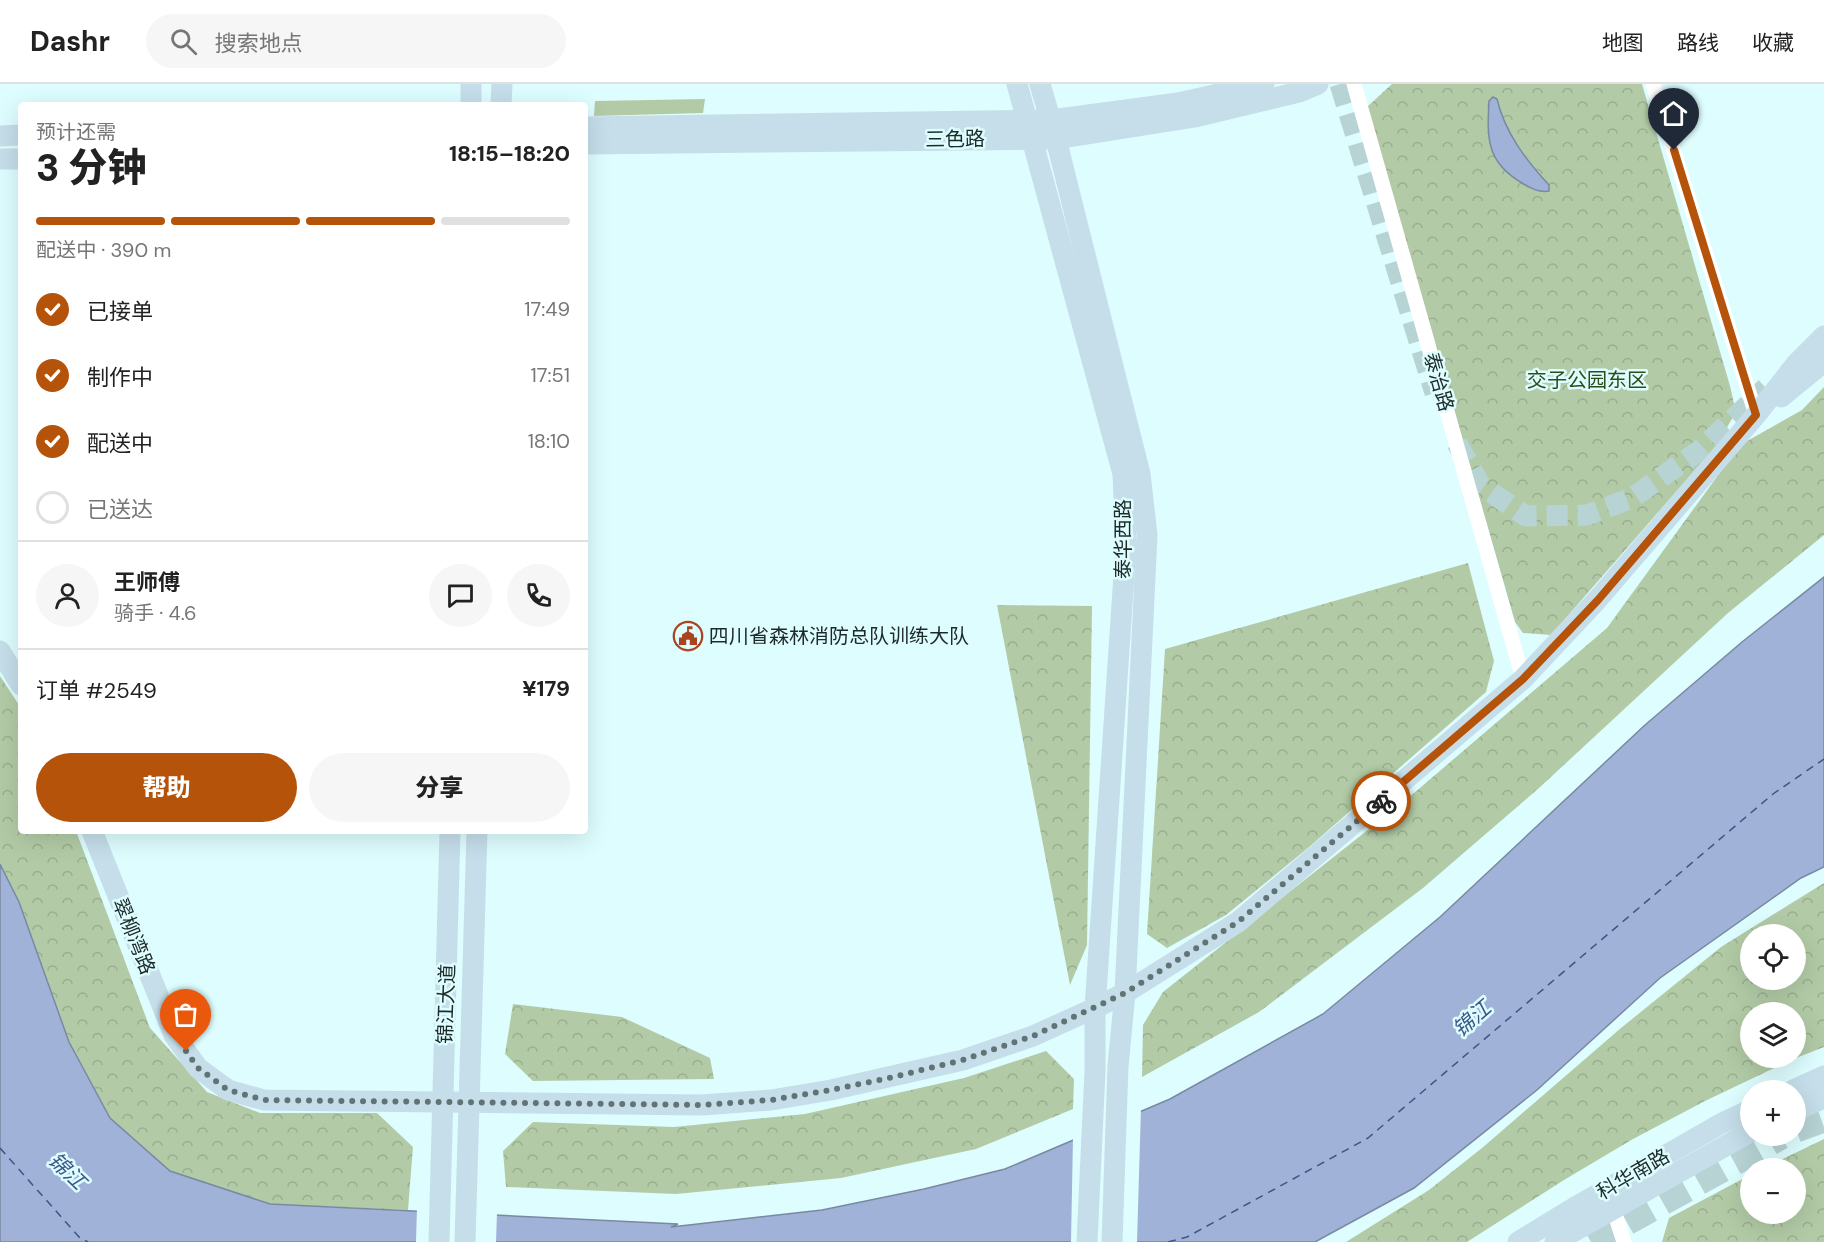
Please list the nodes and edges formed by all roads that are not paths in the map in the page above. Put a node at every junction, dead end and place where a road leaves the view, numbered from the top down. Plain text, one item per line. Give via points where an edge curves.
1 (471, 84) edge
2 (502, 84) edge
3 (1017, 84) edge
4 (1040, 84) edge
5 (1263, 84) edge
6 (1318, 84) edge
7 (1354, 84) edge
8 (1653, 84) edge
9 (471, 102) edge
10 (501, 102) edge
11 (588, 127) edge
12 (1030, 130) junction
13 (1053, 130) junction
14 (18, 135) edge
15 (0, 136) edge
16 (588, 144) edge
17 (0, 159) edge
18 (18, 159) edge
19 (1824, 336) edge
20 (1824, 362) edge
21 (1756, 415) junction
22 (0, 651) edge
23 (1523, 679) junction
24 (18, 681) edge
25 (93, 834) edge
26 (450, 834) edge
27 (477, 834) edge
28 (1125, 993) junction
29 (1095, 1008) junction
30 (1824, 1076) edge
31 (1806, 1084) edge
32 (1824, 1098) edge
33 (443, 1102) junction
34 (468, 1103) junction
35 (1806, 1106) edge
36 (1740, 1115) edge
37 (1740, 1138) edge
38 (1613, 1208) junction
39 (439, 1242) edge
40 (465, 1242) edge
41 (1087, 1242) edge
42 (1112, 1242) edge
43 (1518, 1242) edge
44 (1555, 1242) edge
45 (1624, 1242) edge

1 - 9 street
2 - 10 street
3 - 12 street, 泰华西路
4 - 13 street, 泰华西路
5 - 13 street, 三色路
6 - 13 street, 三色路 via 1195,117
7 - 23 street, 泰治路
8 - 21 street
11 - 12 street, 三色路 via 796,123
12 - 13 street, 三色路
12 - 16 street, 三色路
12 - 29 street, 泰华西路 via 1123,474 1126,545
13 - 28 street, 泰华西路 via 1140,474 1147,535
14 - 15 street
17 - 18 street
19 - 21 street
20 - 21 street
21 - 23 street, 翠柳湾路 via 1598,600
22 - 24 street
23 - 28 street, 翠柳湾路 via 1238,922
25 - 33 street, 翠柳湾路 via 174,1035 198,1068 228,1090 264,1100
26 - 33 street, 锦江大道
27 - 34 street, 锦江大道
28 - 29 street, 翠柳湾路
28 - 42 street, 泰华西路 via 1118,1066
29 - 34 street, 翠柳湾路 via 1033,1036 963,1060 771,1100 702,1105
29 - 41 street, 泰华西路
30 - 31 street
32 - 35 street
33 - 34 street, 翠柳湾路
33 - 39 street, 锦江大道
34 - 40 street, 锦江大道
36 - 43 street, 科华南路
37 - 38 street, 科华南路
38 - 44 street, 科华南路
38 - 45 street

